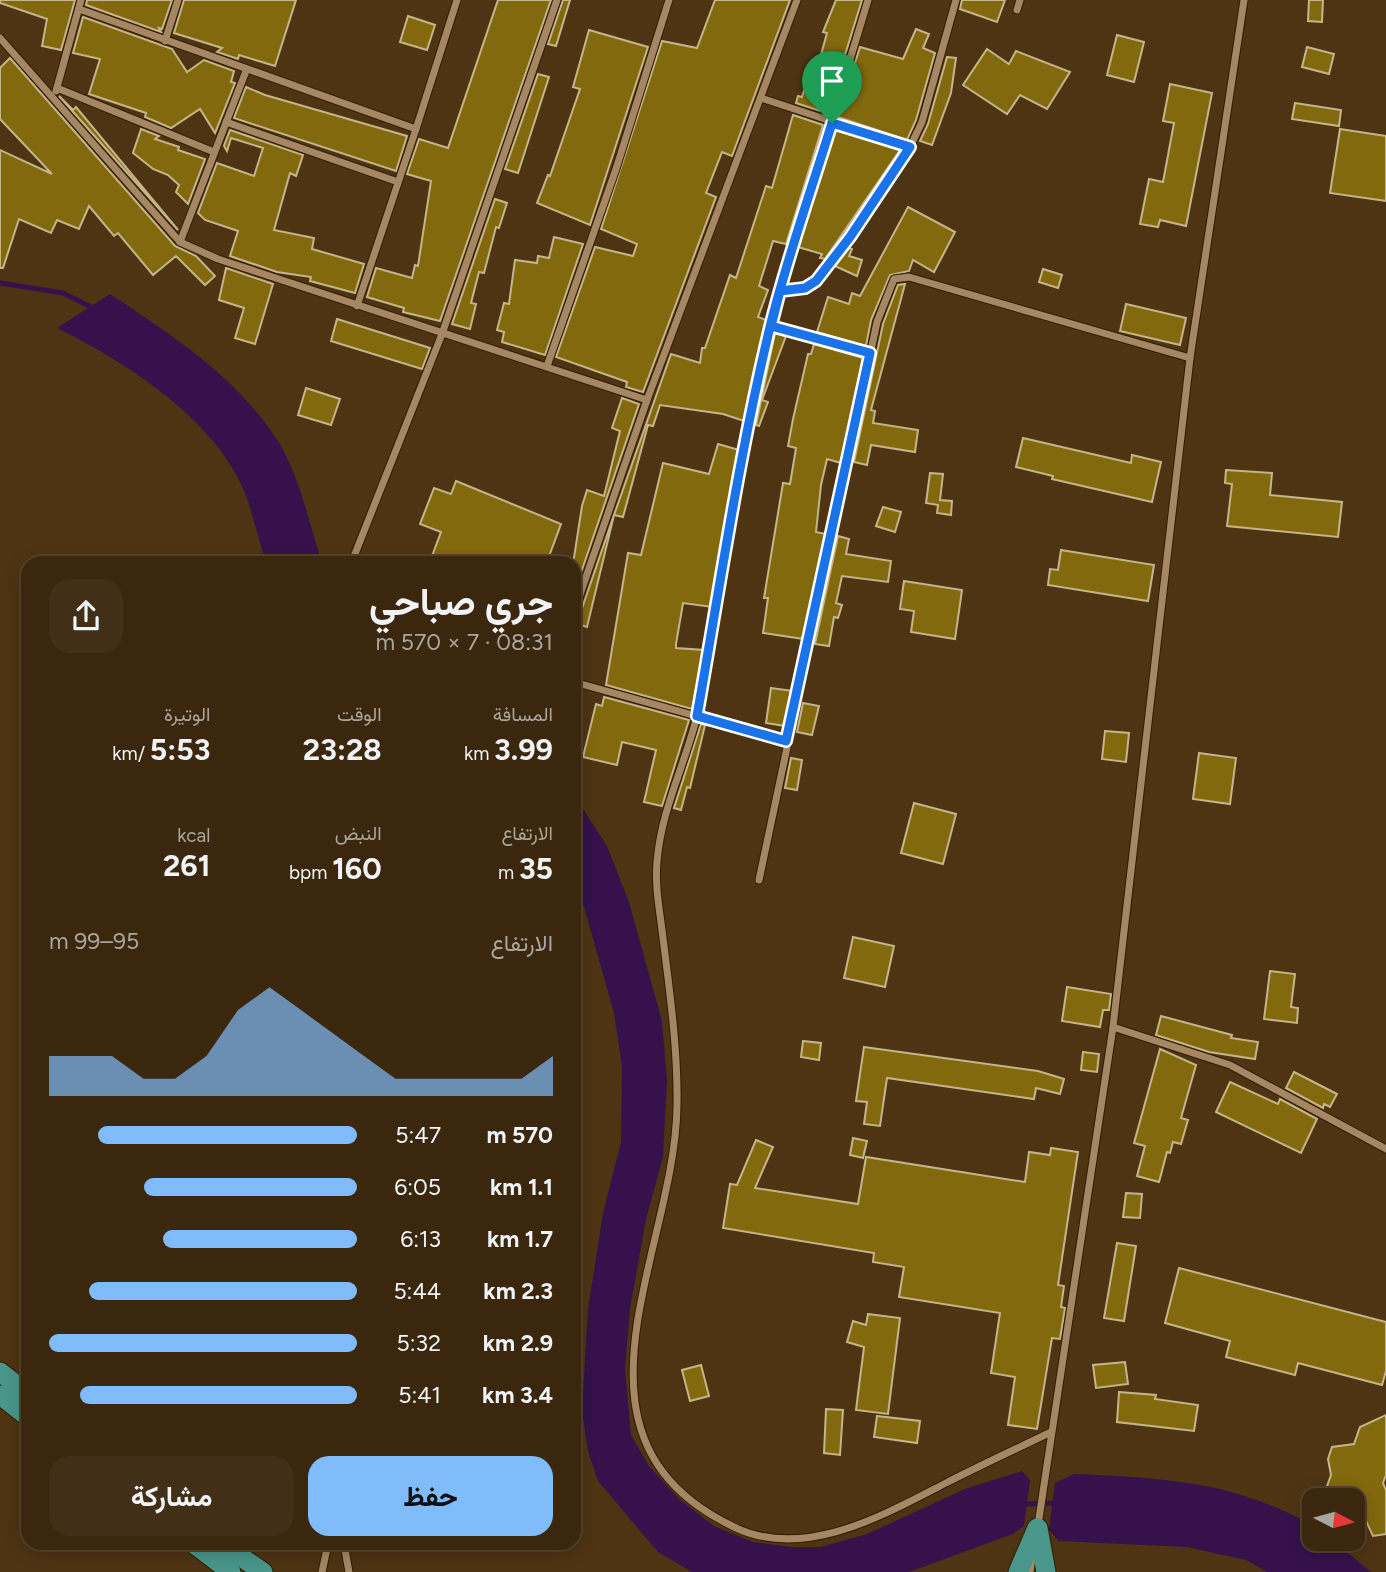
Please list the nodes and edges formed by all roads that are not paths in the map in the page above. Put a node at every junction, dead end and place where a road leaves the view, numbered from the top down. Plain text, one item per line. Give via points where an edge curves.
1 (81, 0) edge
2 (178, 0) edge
3 (457, 0) edge
4 (557, 0) edge
5 (669, 0) edge
6 (797, 0) edge
7 (868, 0) edge
8 (956, 0) edge
9 (1020, 0) edge
10 (1244, 0) edge
11 (79, 9) junction
12 (1017, 10) dead end
13 (0, 37) edge
14 (165, 41) junction
15 (246, 71) junction
16 (57, 88) junction
17 (761, 98) junction
18 (54, 99) junction
19 (226, 122) junction
20 (832, 123) junction
21 (416, 129) junction
22 (910, 147) junction
23 (214, 152) junction
24 (398, 183) junction
25 (180, 242) junction
26 (780, 291) junction
27 (356, 306) junction
28 (771, 326) junction
29 (442, 334) junction
30 (870, 353) junction
31 (1190, 358) junction
32 (547, 366) junction
33 (647, 400) junction
34 (354, 556) edge
35 (581, 592) edge
36 (581, 684) edge
37 (697, 716) junction
38 (786, 741) junction
39 (759, 880) dead end
40 (1113, 1027) junction
41 (1386, 1149) edge
42 (0, 1373) edge
43 (21, 1389) edge
44 (0, 1395) edge
45 (21, 1412) edge
46 (1051, 1432) junction
47 (1037, 1528) junction
48 (202, 1550) edge
49 (231, 1550) edge
50 (327, 1550) edge
51 (345, 1550) edge
52 (231, 1572) edge
53 (263, 1572) edge
54 (323, 1572) edge
55 (349, 1572) edge
56 (1018, 1572) edge
57 (1030, 1572) edge
58 (1046, 1572) edge

1 - 11 street
2 - 14 street
3 - 21 street
4 - 29 street
5 - 32 street
6 - 17 street
7 - 20 street
8 - 22 street via 922,122
9 - 12 street
10 - 31 street
11 - 14 street
11 - 16 street
13 - 18 street
14 - 15 street
15 - 19 street
15 - 21 street
16 - 18 street
16 - 23 street
17 - 20 street
17 - 33 street
18 - 25 street
19 - 23 street
19 - 24 street
20 - 22 street
20 - 26 street
21 - 24 street
22 - 26 street via 816,281 805,288
23 - 25 street
24 - 27 street
25 - 27 street
26 - 28 street
27 - 29 street
28 - 30 street
28 - 37 street via 750,415
29 - 32 street
29 - 34 street
30 - 31 street via 888,291 894,279 902,277
30 - 38 street
31 - 40 street
32 - 33 street
33 - 35 street
36 - 37 street
37 - 38 street
37 - 46 street via 666,807 657,861 655,891 677,1104 665,1200 632,1346 633,1394 641,1436 679,1489 716,1517 768,1538 789,1538 844,1530 901,1507
38 - 39 street
40 - 41 street via 1230,1065
40 - 46 street
42 - 43 highway
44 - 45 highway
46 - 47 street
47 - 56 highway
47 - 57 street
47 - 58 highway
48 - 52 highway
49 - 53 highway
50 - 54 street
51 - 55 street

